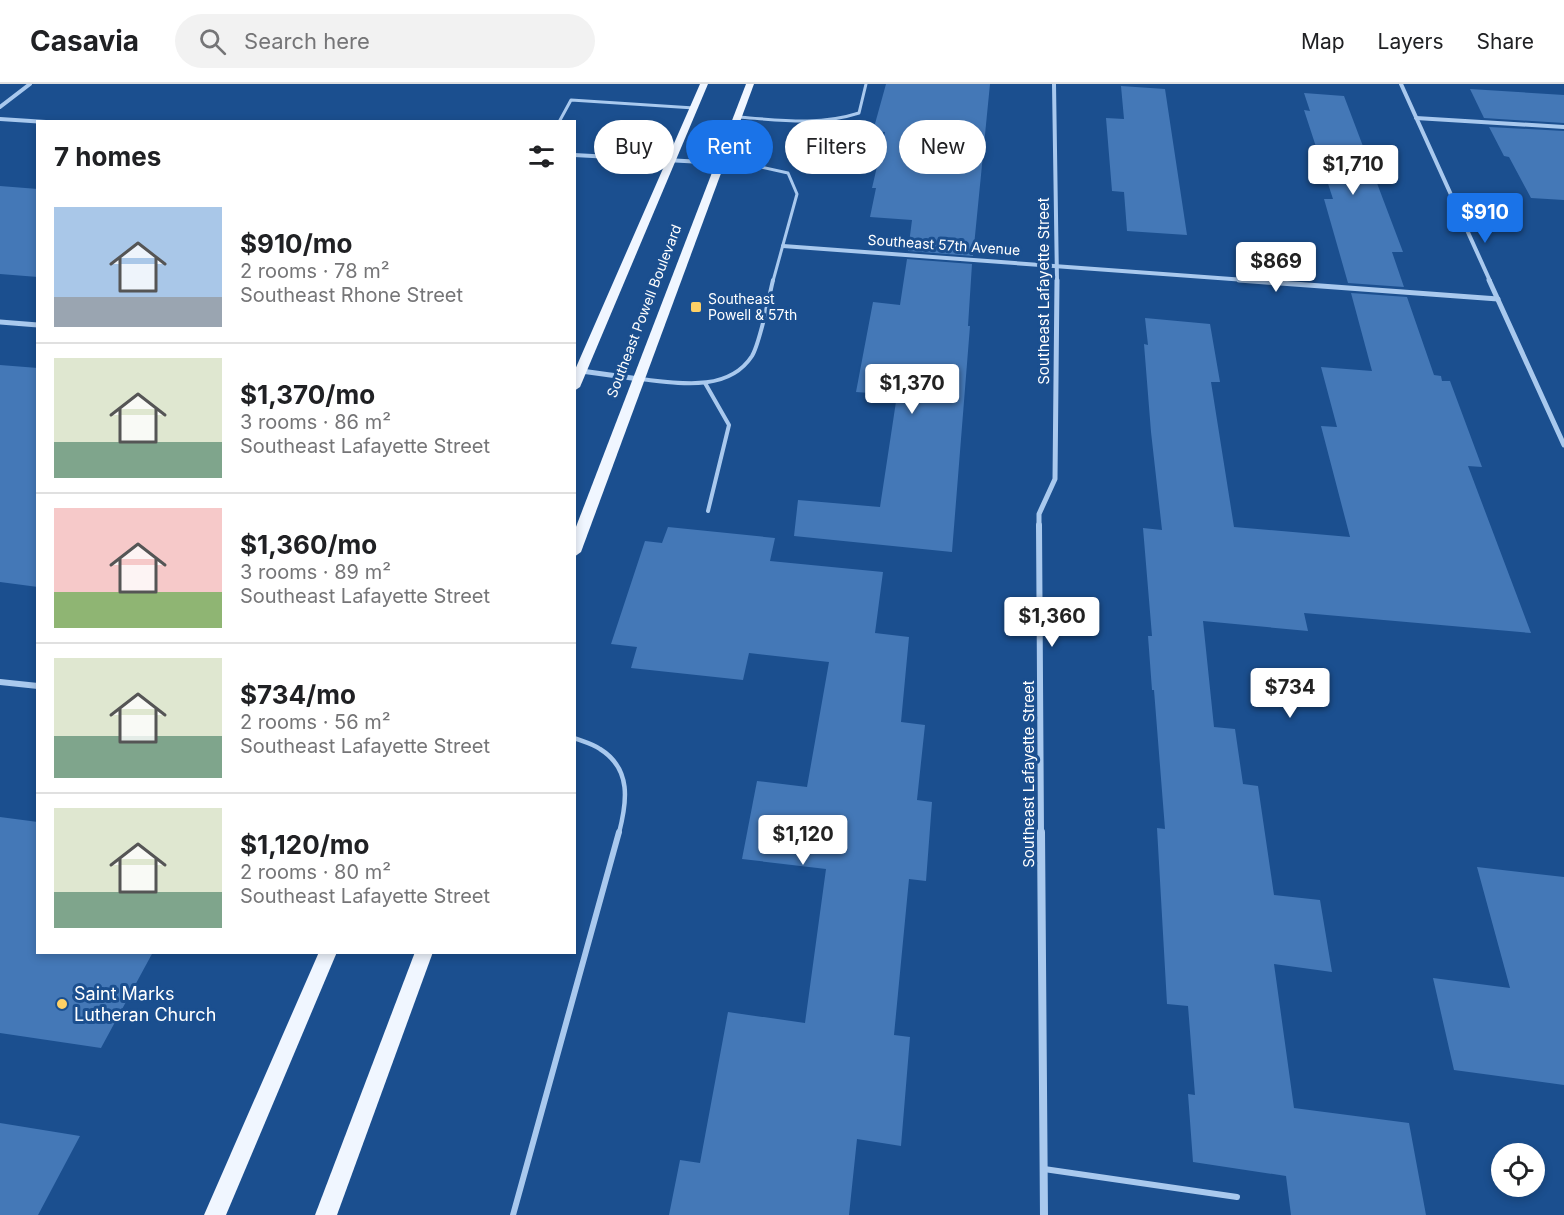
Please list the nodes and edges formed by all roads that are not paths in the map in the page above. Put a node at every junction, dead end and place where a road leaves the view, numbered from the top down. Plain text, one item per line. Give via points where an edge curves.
1 (30, 84) edge
2 (704, 84) edge
3 (750, 84) edge
4 (866, 84) edge
5 (1054, 84) edge
6 (1401, 84) edge
7 (0, 107) edge
8 (694, 108) junction
9 (738, 117) junction
10 (0, 118) edge
11 (1416, 118) junction
12 (560, 120) edge
13 (737, 120) edge
14 (36, 121) edge
15 (1564, 127) edge
16 (674, 153) edge
17 (576, 155) edge
18 (594, 156) edge
19 (773, 169) edge
20 (665, 174) edge
21 (717, 174) edge
22 (783, 246) junction
23 (1057, 265) junction
24 (1498, 299) junction
25 (0, 322) edge
26 (36, 325) edge
27 (578, 370) edge
28 (640, 379) junction
29 (705, 383) junction
30 (1564, 445) edge
31 (708, 512) dead end
32 (576, 547) edge
33 (0, 682) edge
34 (36, 686) edge
35 (576, 739) edge
36 (327, 954) edge
37 (423, 954) edge
38 (1043, 1169) junction
39 (1237, 1197) dead end
40 (215, 1215) edge
41 (326, 1215) edge
42 (513, 1215) edge
43 (1044, 1215) edge

1 - 7 street
2 - 8 main road
3 - 9 main road, Southeast Powell Boulevard
4 - 9 lane via 859,113 844,119
5 - 23 street, Southeast Lafayette Street
6 - 11 street
8 - 12 lane via 572,100
8 - 16 main road
9 - 13 main road, Southeast Powell Boulevard
10 - 14 street
11 - 15 street
11 - 24 street
17 - 18 street
19 - 22 lane via 788,172 797,194
20 - 27 main road
21 - 28 main road, Southeast Powell Boulevard
22 - 23 street, Southeast 57th Avenue
22 - 29 lane via 753,354 745,367 731,376
23 - 24 street, Southeast 57th Avenue
23 - 38 street, Southeast Lafayette Street via 1055,478 1039,514
24 - 30 street
25 - 26 street
27 - 28 street
28 - 29 lane
28 - 32 main road, Southeast Powell Boulevard
29 - 31 lane via 729,425
33 - 34 street
35 - 42 lane via 601,749 621,769 627,803
36 - 40 main road
37 - 41 main road
38 - 39 lane
38 - 43 street, Southeast Lafayette Street

